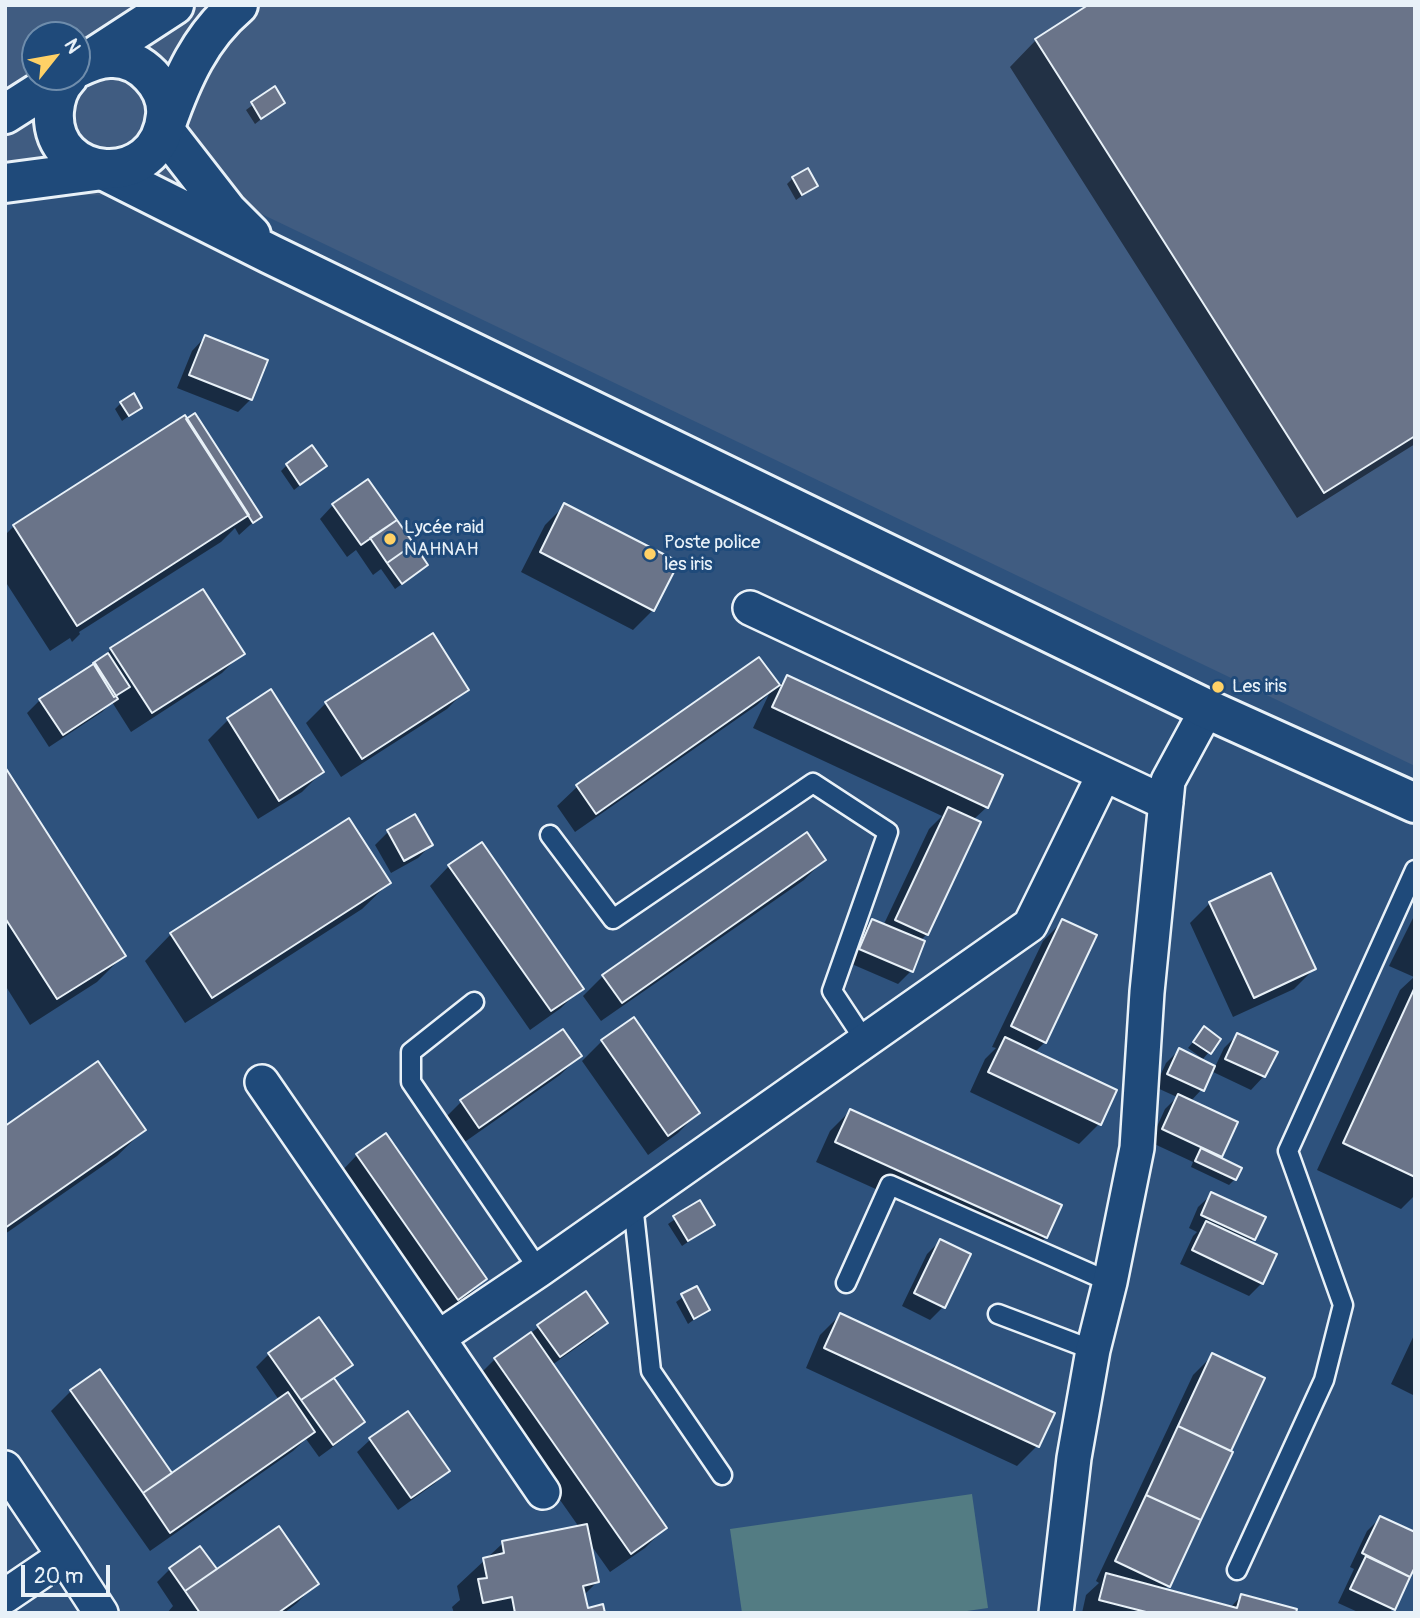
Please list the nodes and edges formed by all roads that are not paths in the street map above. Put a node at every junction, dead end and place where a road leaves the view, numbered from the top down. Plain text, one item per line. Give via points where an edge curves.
1 (174, 5) edge
2 (238, 5) edge
3 (91, 59) edge
4 (91, 62) edge
5 (43, 91) edge
6 (59, 91) edge
7 (5, 114) edge
8 (164, 130) junction
9 (103, 170) junction
10 (5, 183) edge
11 (270, 254) junction
12 (750, 608) dead end
13 (1207, 709) junction
14 (1104, 774) junction
15 (1166, 803) junction
16 (1415, 803) edge
17 (550, 835) dead end
18 (1415, 870) edge
19 (474, 1002) dead end
20 (865, 1041) junction
21 (262, 1082) dead end
22 (633, 1204) junction
23 (539, 1270) junction
24 (1110, 1282) junction
25 (846, 1283) dead end
26 (998, 1314) dead end
27 (438, 1338) junction
28 (1093, 1350) junction
29 (5, 1468) edge
30 (722, 1475) dead end
31 (543, 1492) dead end
32 (64, 1556) junction
33 (1237, 1570) dead end
34 (5, 1595) edge
35 (101, 1613) edge
36 (1056, 1613) edge

1 - 3 main road
2 - 8 main road via 196,53
4 - 8 main road via 114,58 133,62 150,74 162,90
5 - 7 main road
6 - 9 main road via 54,119 58,136 84,164
8 - 9 main road via 142,161 123,169
8 - 11 main road via 227,211
9 - 10 main road
9 - 11 main road
11 - 13 main road
12 - 14 street
13 - 15 street via 1168,781
13 - 16 main road
14 - 15 street
14 - 20 street via 1030,925
15 - 24 street via 1136,1148
17 - 20 lane via 613,919 813,783 888,832 832,991
18 - 33 lane via 1288,1151 1343,1305 1325,1380
19 - 23 lane via 411,1052 411,1082
20 - 22 street
21 - 27 street
22 - 23 street
22 - 30 lane via 651,1371
23 - 27 street
24 - 25 lane via 890,1185
24 - 28 street
26 - 28 lane
27 - 31 street
28 - 36 street via 1074,1458
29 - 32 street
32 - 34 street
32 - 35 street

